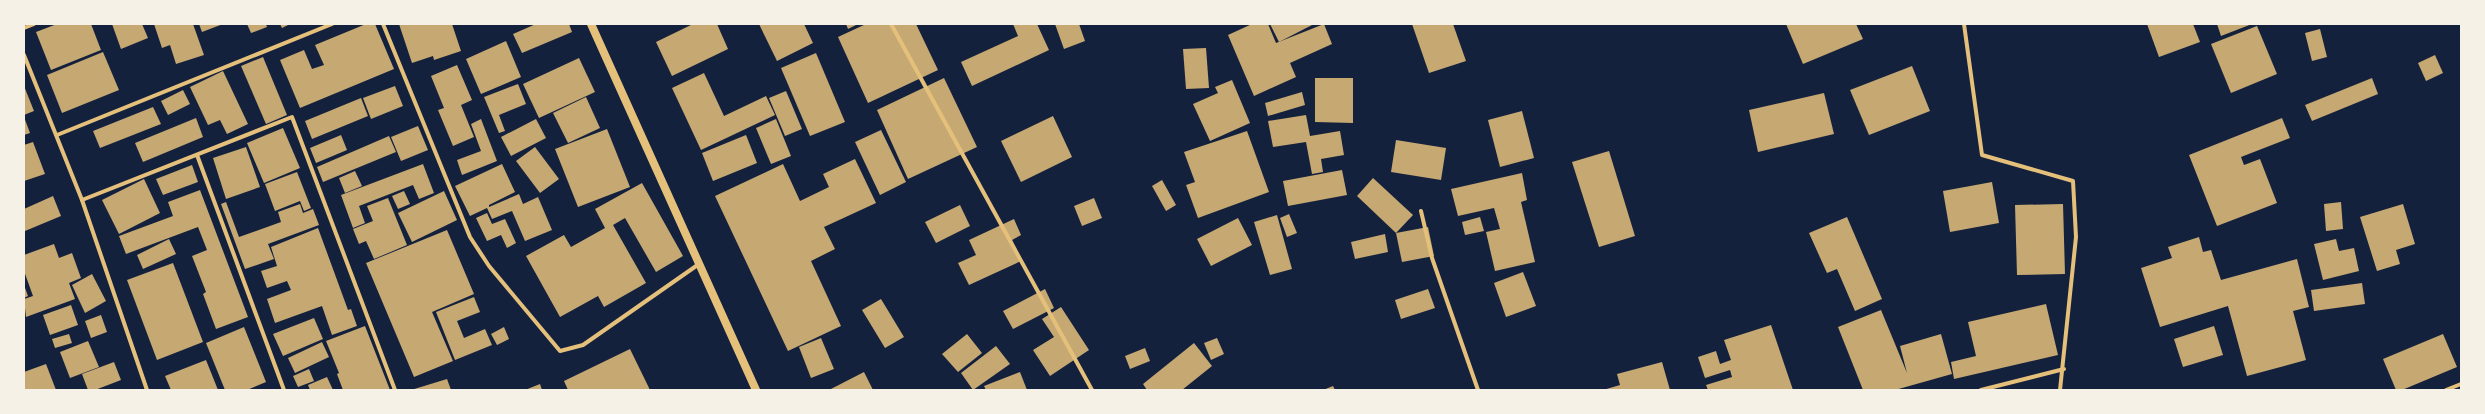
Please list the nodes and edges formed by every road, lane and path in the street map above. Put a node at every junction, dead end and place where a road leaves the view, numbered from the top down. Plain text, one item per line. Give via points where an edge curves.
1 (34, 24) edge
2 (332, 24) edge
3 (383, 24) edge
4 (591, 24) edge
5 (891, 24) edge
6 (1964, 24) edge
7 (24, 28) edge
8 (24, 55) edge
9 (57, 135) junction
10 (197, 155) junction
11 (82, 200) junction
12 (1422, 211) dead end
13 (700, 264) junction
14 (2064, 370) junction
15 (2461, 384) edge
16 (147, 390) edge
17 (284, 390) edge
18 (395, 390) edge
19 (756, 390) edge
20 (1092, 390) edge
21 (1478, 390) edge
22 (1981, 390) edge
23 (2060, 390) edge
24 (2446, 390) edge

1 - 7 street
2 - 9 street
3 - 13 street via 470,237 489,266 560,350 583,345
4 - 13 main road
5 - 20 street
6 - 14 street via 1982,155 2073,181 2076,237
8 - 9 street
9 - 11 street
10 - 11 street
10 - 17 street
10 - 18 street via 292,117
11 - 16 street
12 - 21 street via 1432,258
13 - 19 main road
14 - 22 street
14 - 23 street
15 - 24 street

